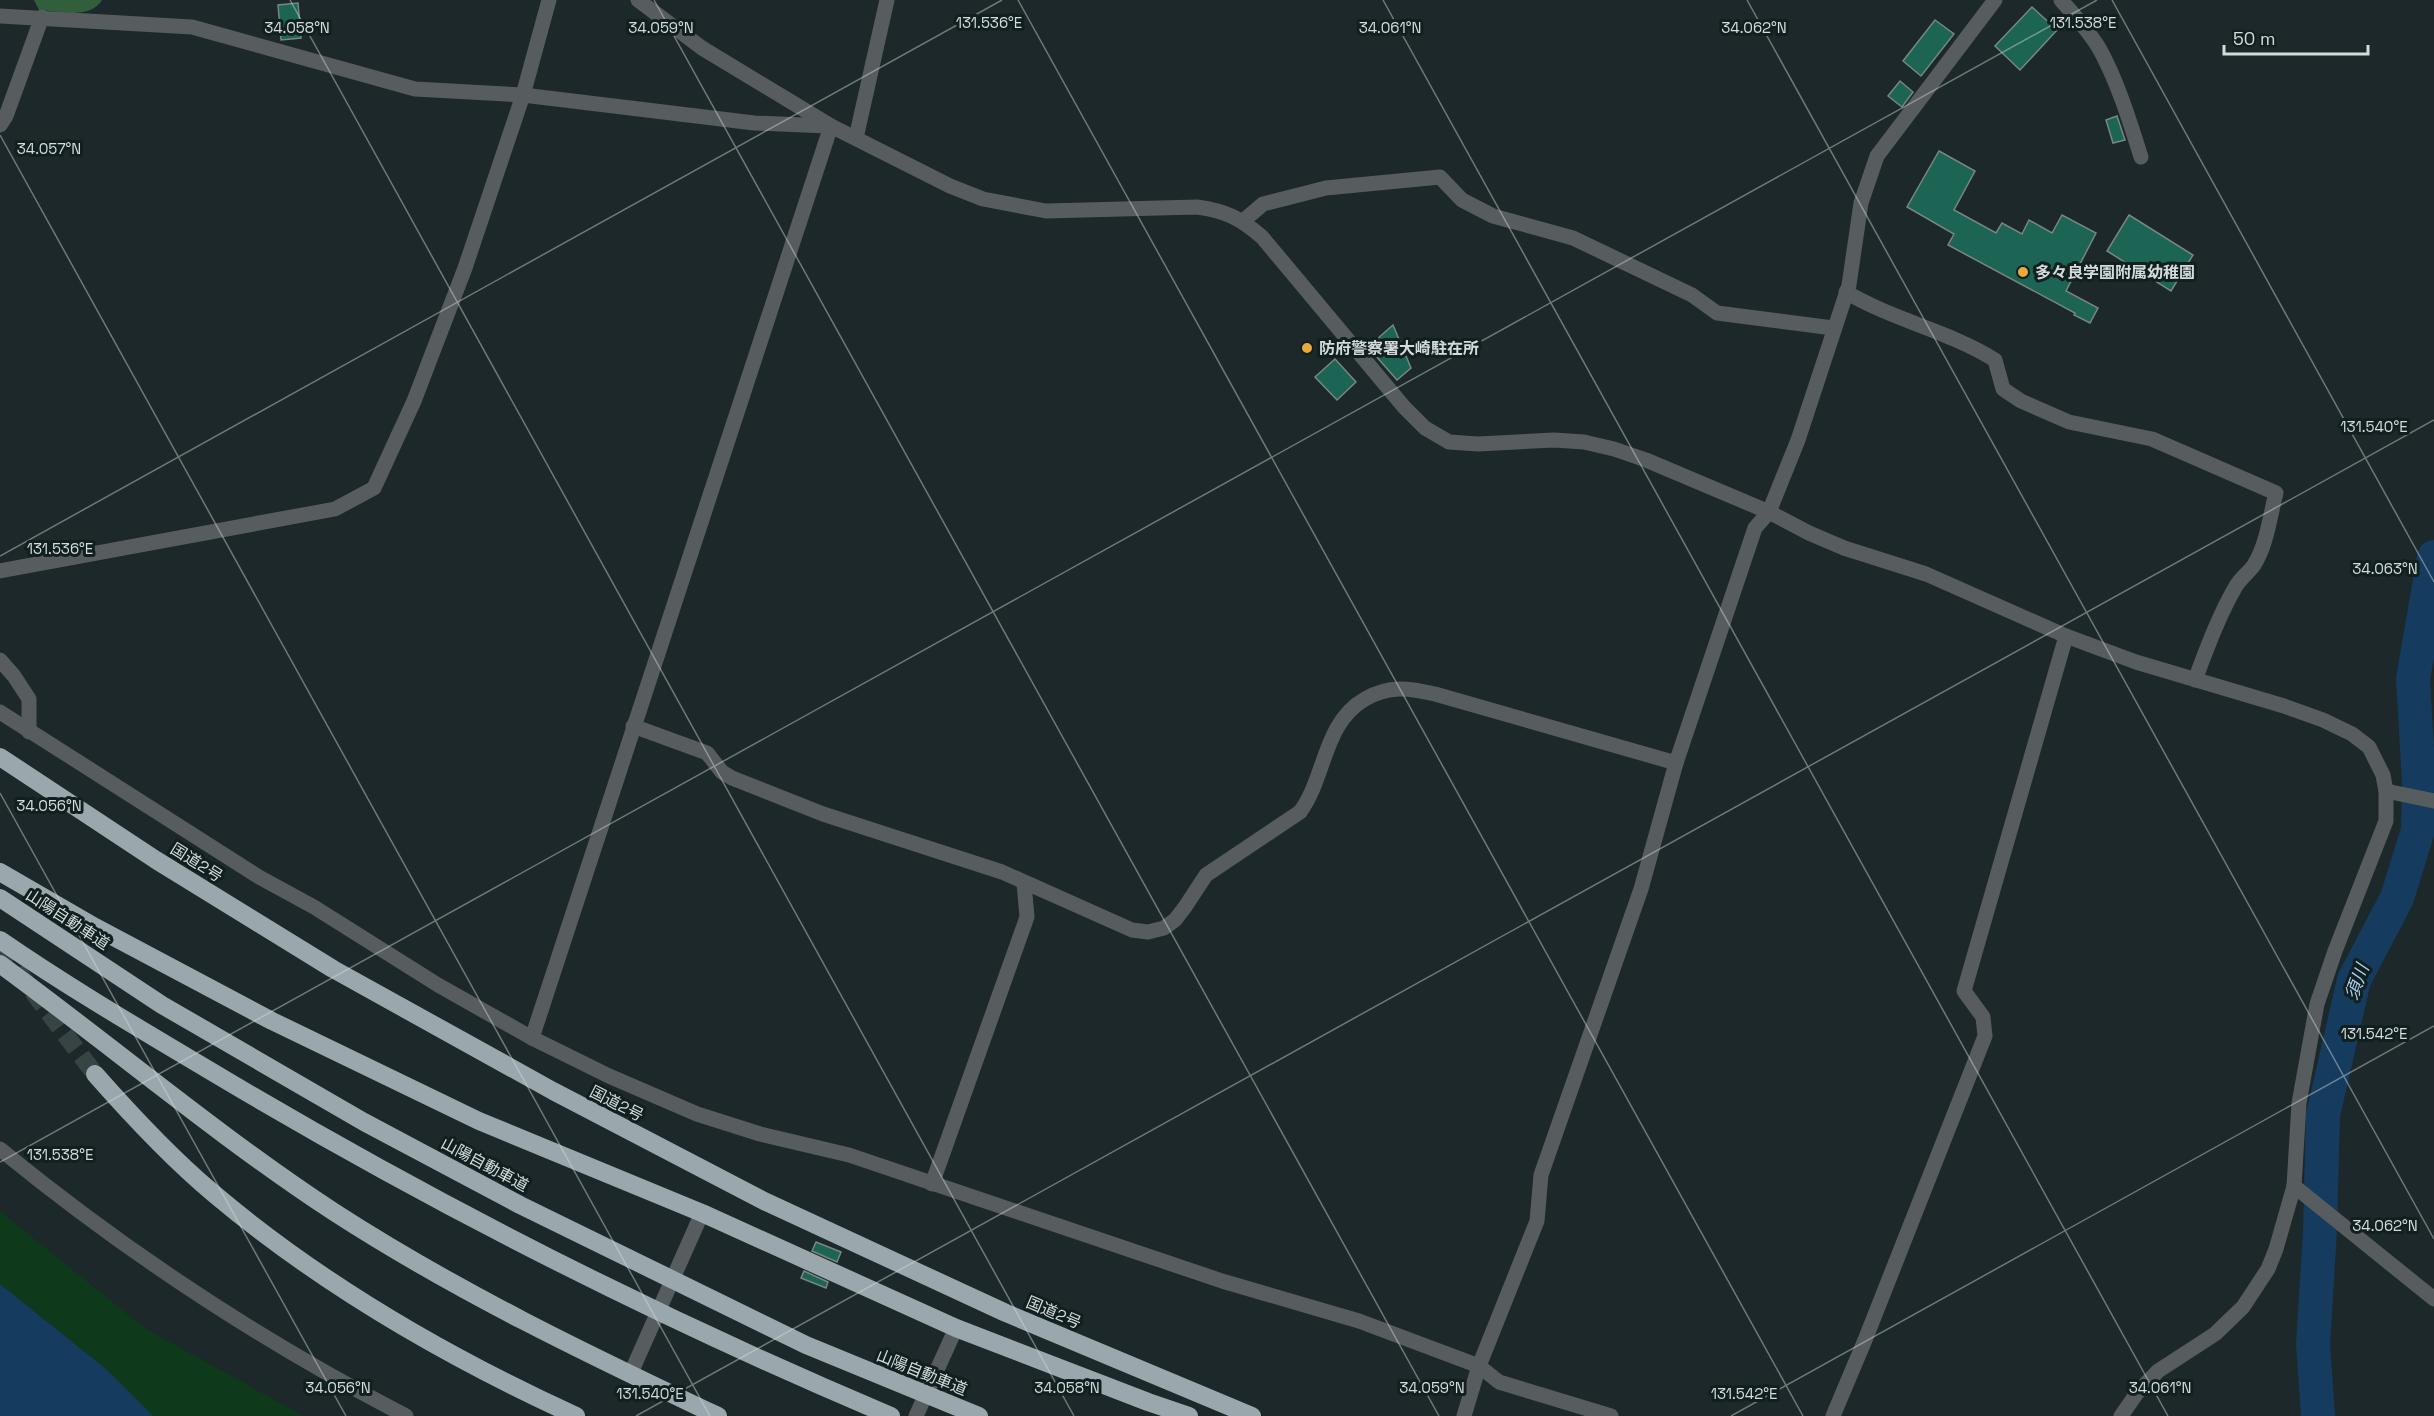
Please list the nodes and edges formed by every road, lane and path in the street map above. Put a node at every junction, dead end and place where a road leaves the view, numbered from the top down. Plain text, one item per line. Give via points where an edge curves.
1 (549, 0) edge
2 (638, 0) edge
3 (887, 0) edge
4 (1995, 0) edge
5 (2061, 0) edge
6 (0, 16) edge
7 (42, 17) junction
8 (523, 95) junction
9 (0, 125) edge
10 (831, 126) junction
11 (856, 138) junction
12 (2141, 157) dead end
13 (1243, 221) junction
14 (1846, 292) junction
15 (1833, 328) junction
16 (1769, 512) junction
17 (0, 571) edge
18 (2066, 636) junction
19 (0, 660) edge
20 (2195, 680) junction
21 (0, 712) edge
22 (633, 726) junction
23 (29, 732) junction
24 (0, 757) edge
25 (1676, 763) junction
26 (2392, 792) junction
27 (2434, 801) edge
28 (0, 872) edge
29 (1024, 883) junction
30 (0, 898) edge
31 (0, 940) edge
32 (0, 964) edge
33 (532, 1038) junction
34 (95, 1074) tunnel mouth
35 (0, 1149) edge
36 (932, 1184) junction
37 (2298, 1188) junction
38 (702, 1213) junction
39 (2434, 1299) edge
40 (956, 1328) junction
41 (1479, 1366) junction
42 (630, 1375) junction
43 (406, 1416) edge
44 (576, 1416) edge
45 (718, 1416) edge
46 (891, 1416) edge
47 (916, 1416) edge
48 (979, 1416) edge
49 (1189, 1416) edge
50 (1252, 1416) edge
51 (1464, 1416) edge
52 (1611, 1416) edge
53 (1833, 1416) edge
54 (2121, 1416) edge

1 - 8 street
2 - 10 street via 702,48
3 - 11 street
4 - 14 street via 1877,156 1861,202
5 - 12 street via 2099,48
6 - 7 street
7 - 8 street via 192,27 415,89
7 - 9 street
8 - 10 street via 754,123
8 - 17 street via 414,402 374,488 335,509
10 - 11 street
10 - 22 street
11 - 13 street via 950,186 1018,208 1103,211 1197,207 1220,210
13 - 15 street via 1263,204 1326,188 1440,177 1462,200 1493,216 1573,238 1692,295 1717,313
13 - 16 street via 1262,237 1404,407 1425,428 1449,442 1584,442 1646,460
14 - 15 street
14 - 20 street via 1979,350 1995,360 2003,389 2021,400 2069,422 2152,439 2276,493 2264,541 2254,564 2230,597
15 - 16 street via 1798,440
16 - 18 street via 1844,548 1926,574
16 - 25 street via 1755,528
18 - 20 street
18 - 53 street via 1964,991 1983,1017 1985,1036
19 - 23 street via 29,699
20 - 26 street via 2284,706 2352,734 2369,747
21 - 23 street
22 - 29 street via 707,753 722,772 742,782
22 - 33 street
23 - 33 street via 259,877
24 - 50 highway, 国道2号 via 156,860 333,969 563,1097 764,1201 953,1289
25 - 29 street via 1435,694 1386,688 1356,704 1345,715 1300,813 1206,875 1175,920 1164,928 1132,930
25 - 41 street via 1641,889 1541,1175 1537,1221
26 - 27 street
26 - 37 street via 2386,821 2317,1004 2300,1103
28 - 38 highway via 95,927 356,1063 479,1121
29 - 36 street via 1027,917
30 - 48 highway, 山陽自動車道 via 162,1005 364,1122 520,1205 806,1345
31 - 46 highway via 136,1027 346,1151 643,1305
32 - 42 highway via 211,1126 335,1212 510,1315
33 - 36 street via 697,1114 849,1155
34 - 44 highway via 137,1122 212,1192 274,1242 418,1336
35 - 43 street via 103,1230 246,1327
36 - 41 street via 1222,1281 1359,1321
37 - 39 street
37 - 54 street via 2276,1249 2243,1307 2215,1334 2158,1371
38 - 40 highway
38 - 42 street
40 - 47 street
40 - 49 highway
41 - 51 street
41 - 52 street via 1499,1382
42 - 45 highway

